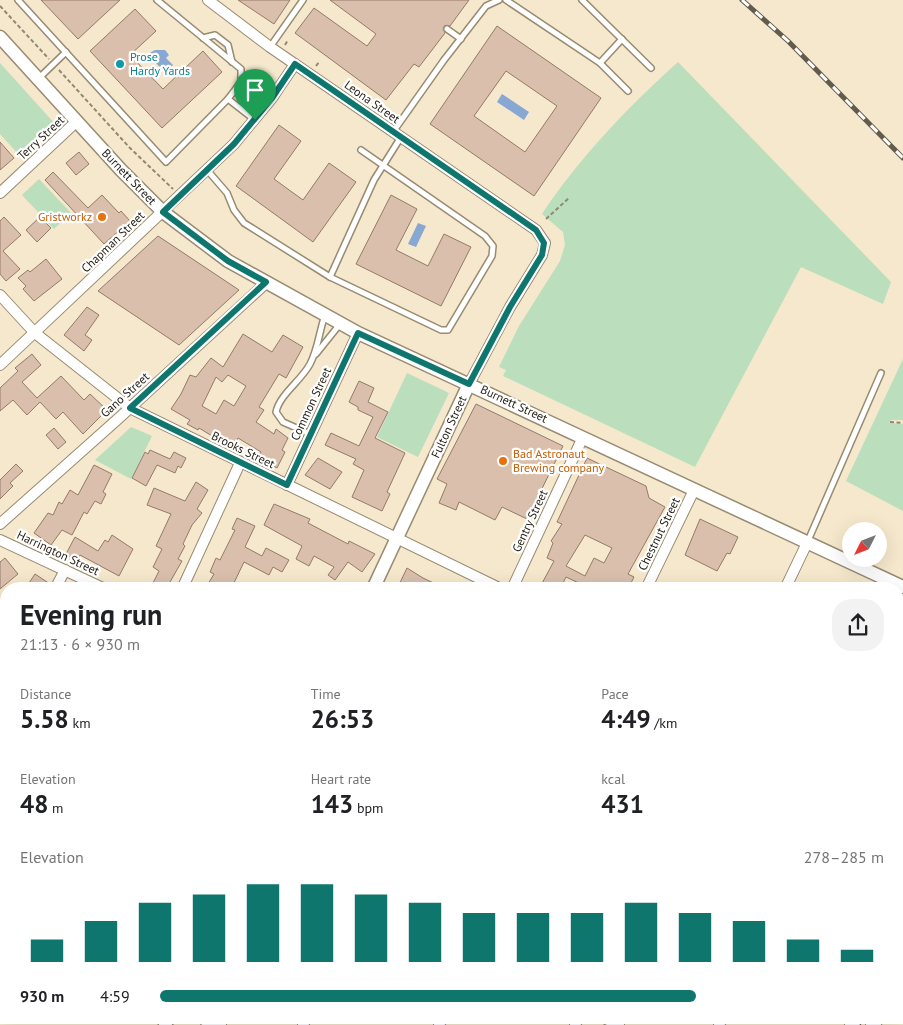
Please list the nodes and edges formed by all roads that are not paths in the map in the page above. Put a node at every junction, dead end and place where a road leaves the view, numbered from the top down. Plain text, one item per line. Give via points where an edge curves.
1 (18, 0) edge
2 (157, 0) edge
3 (208, 0) edge
4 (303, 0) edge
5 (499, 0) edge
6 (506, 0) edge
7 (582, 0) edge
8 (447, 29) dead end
9 (0, 37) edge
10 (203, 38) junction
11 (461, 39) junction
12 (622, 39) junction
13 (270, 47) junction
14 (66, 52) junction
15 (232, 62) junction
16 (600, 63) junction
17 (295, 64) junction
18 (652, 68) dead end
19 (38, 79) junction
20 (628, 91) dead end
21 (228, 99) junction
22 (255, 120) junction
23 (76, 121) junction
24 (397, 134) junction
25 (361, 150) dead end
26 (383, 166) junction
27 (208, 171) junction
28 (0, 193) edge
29 (163, 212) junction
30 (544, 243) joint
31 (330, 276) junction
32 (266, 282) junction
33 (0, 295) edge
34 (325, 315) junction
35 (341, 324) junction
36 (35, 333) junction
37 (358, 333) junction
38 (316, 354) junction
39 (0, 365) edge
40 (881, 373) dead end
41 (469, 384) junction
42 (130, 408) junction
43 (311, 434) junction
44 (583, 437) junction
45 (240, 463) junction
46 (287, 485) junction
47 (694, 490) junction
48 (0, 524) edge
49 (396, 538) junction
50 (0, 540) edge
51 (807, 543) junction
52 (65, 570) junction
53 (59, 582) edge
54 (91, 582) edge
55 (185, 582) edge
56 (376, 582) edge
57 (487, 582) edge
58 (515, 582) edge
59 (649, 582) edge
60 (788, 582) edge
61 (892, 582) edge

1 - 14 lane
2 - 10 lane
3 - 13 street, Leona Street
4 - 13 lane
5 - 11 lane via 486,6
6 - 16 lane
7 - 12 lane
8 - 11 lane
9 - 19 street, Burnett Street
10 - 15 lane
10 - 15 lane via 215,35 228,45
11 - 24 lane
12 - 16 lane
12 - 18 lane
13 - 17 street, Leona Street
14 - 19 lane
14 - 21 lane via 166,162
15 - 21 lane via 241,69 241,82
16 - 20 lane
17 - 22 street, Chapman Street
17 - 24 street, Leona Street
19 - 23 street, Burnett Street
21 - 22 lane
22 - 27 street, Chapman Street
23 - 28 street, Terry Street
23 - 29 street, Burnett Street
24 - 26 lane
24 - 30 street, Leona Street via 536,230
25 - 26 lane
26 - 31 lane
26 - 31 lane via 485,236 492,246 492,256 448,330 440,330
27 - 29 street, Chapman Street
27 - 31 lane via 227,193 244,223
29 - 32 street, Burnett Street via 228,261
29 - 36 street, Chapman Street
30 - 41 street, Fulton Street via 542,255
32 - 34 street, Burnett Street
32 - 42 street, Gano Street
33 - 36 street, Brooks Street
34 - 35 street, Burnett Street
34 - 38 lane
35 - 37 street, Burnett Street
35 - 38 lane
36 - 39 street, Chapman Street
36 - 42 street, Brooks Street
37 - 41 street, Burnett Street
37 - 43 street, Common Street
38 - 43 lane via 276,412 283,422
40 - 51 lane
41 - 44 street, Burnett Street
41 - 49 street, Fulton Street
42 - 45 street, Brooks Street
42 - 48 street, Gano Street
43 - 46 street, Common Street
44 - 47 street, Burnett Street
44 - 58 street, Gentry Street
45 - 46 street, Brooks Street
45 - 55 street
46 - 49 street, Brooks Street
47 - 51 street, Burnett Street
47 - 59 street, Chestnut Street
49 - 56 street, Fulton Street
49 - 57 street, Brooks Street
50 - 52 street, Harrington Street
51 - 60 street
51 - 61 street, Burnett Street
52 - 53 street
52 - 54 street, Harrington Street

